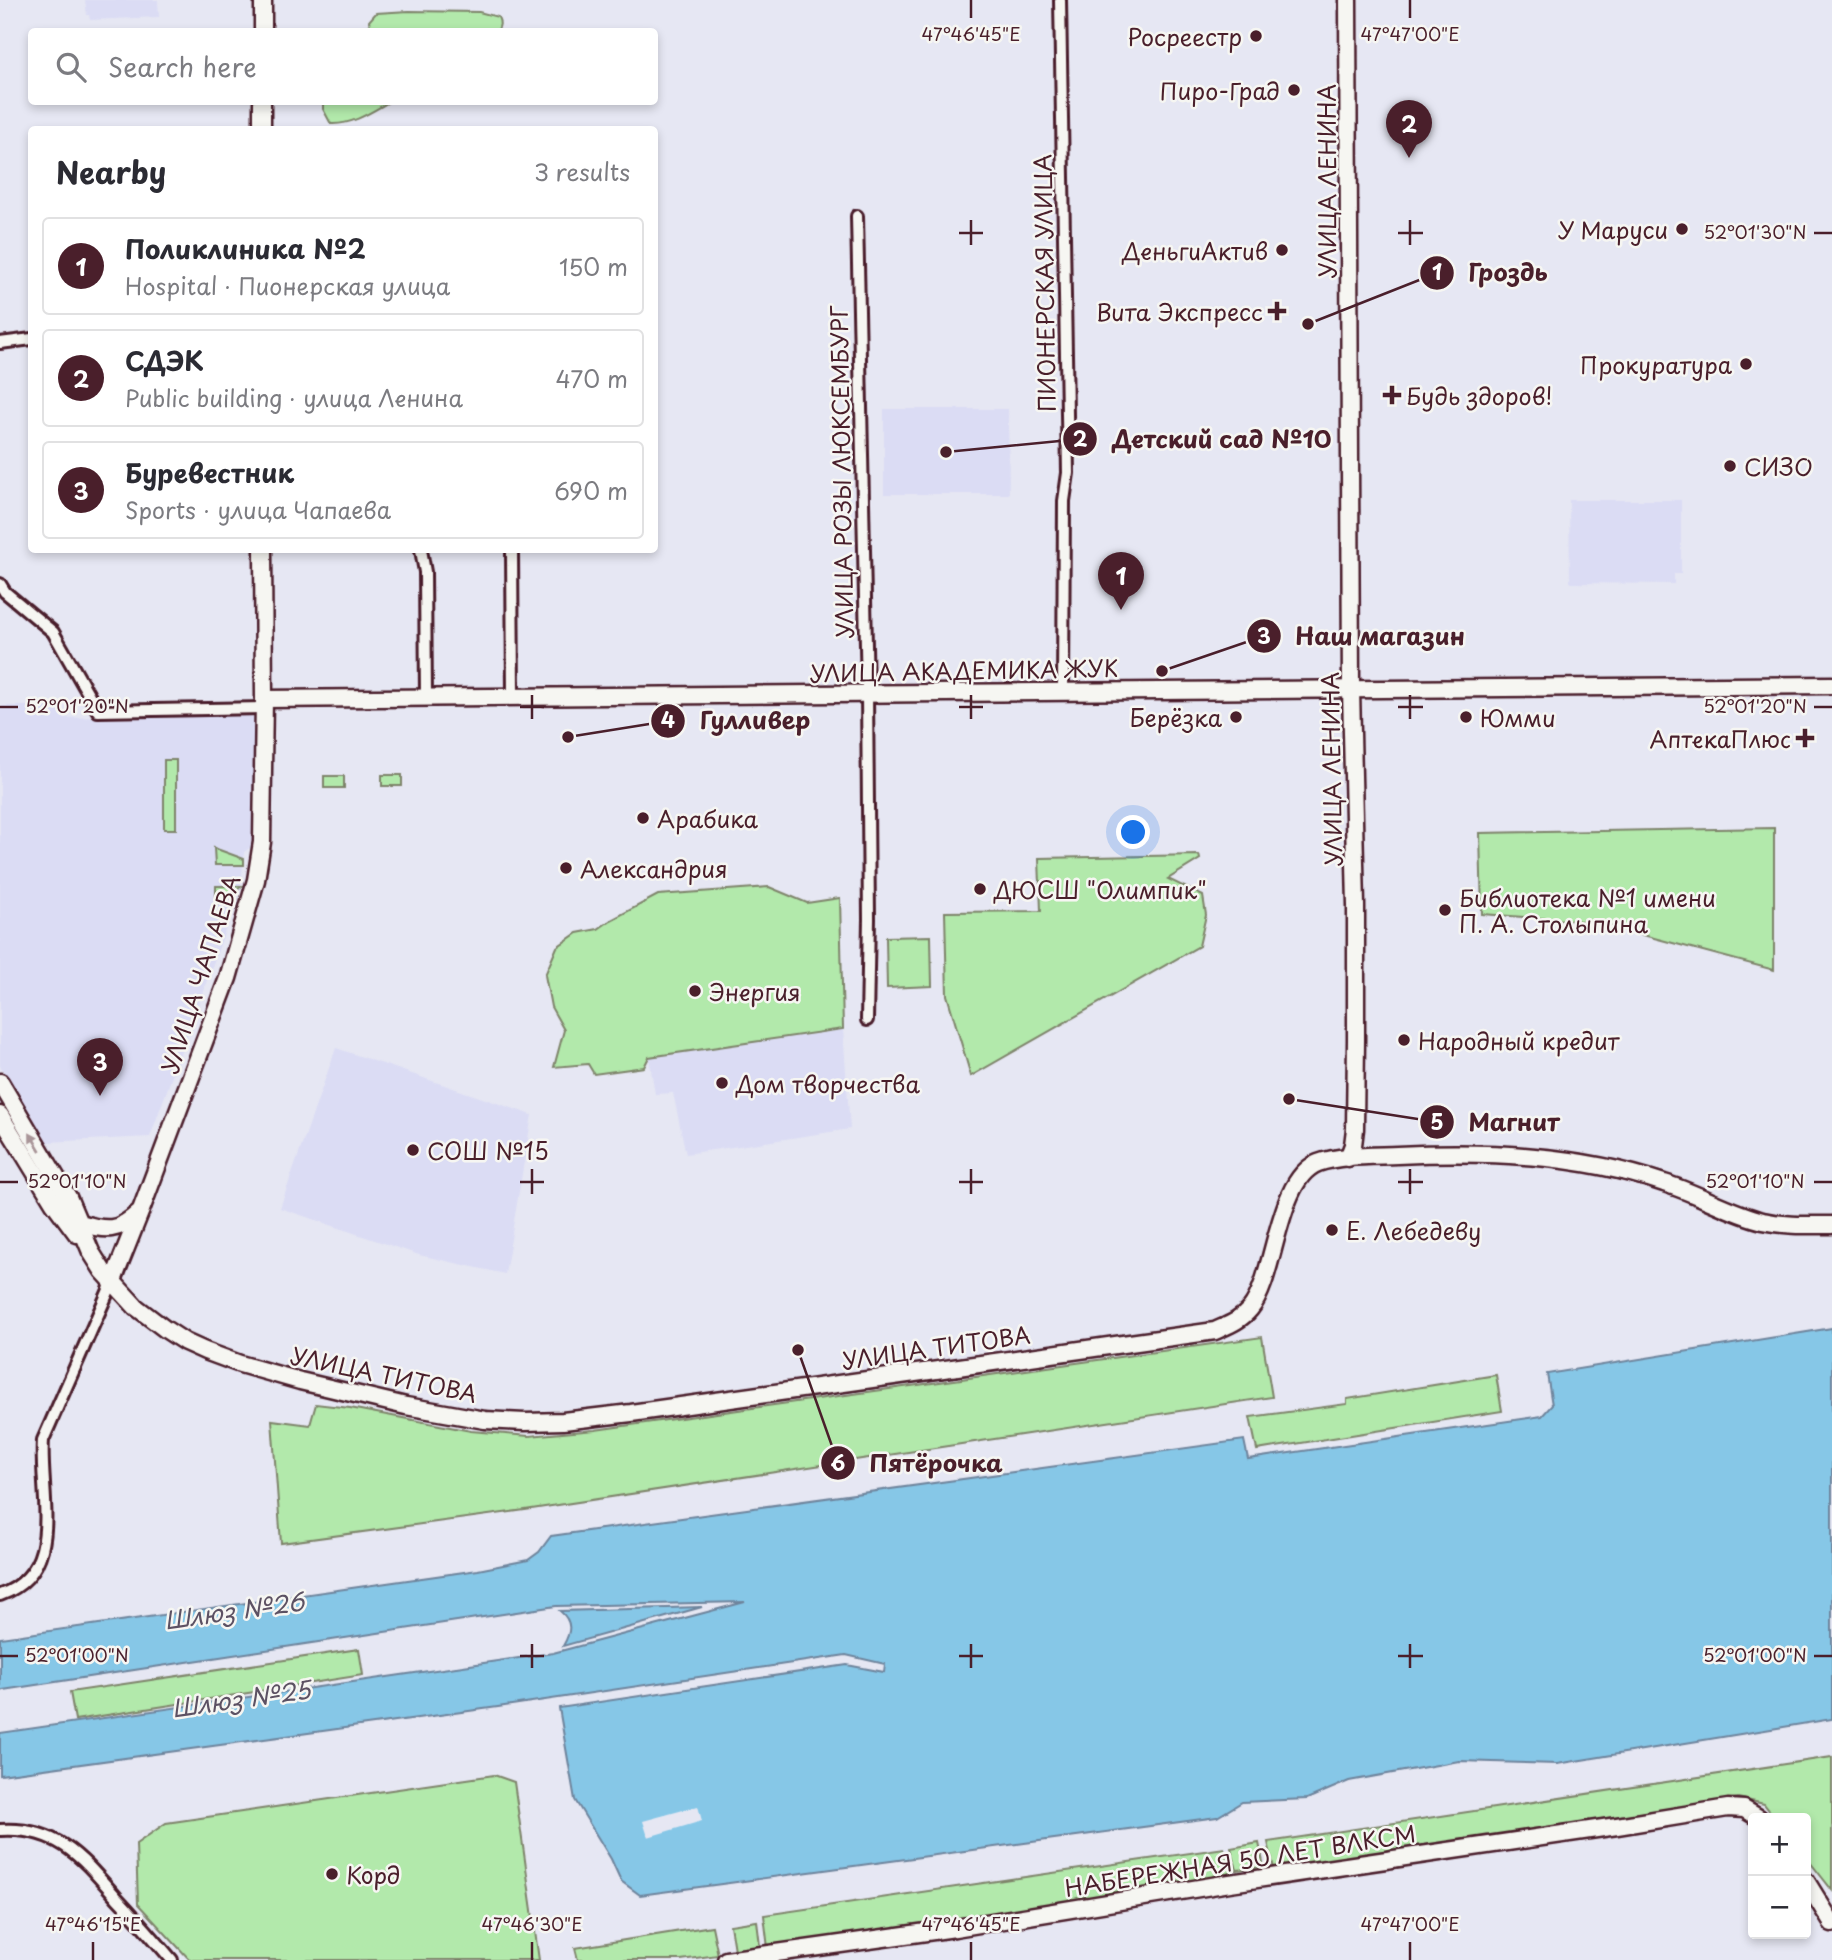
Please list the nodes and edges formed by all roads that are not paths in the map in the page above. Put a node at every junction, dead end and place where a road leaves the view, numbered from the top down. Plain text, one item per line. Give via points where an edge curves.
1 (263, 0) edge
2 (1060, 0) edge
3 (1348, 0) edge
4 (263, 28) edge
5 (262, 105) edge
6 (262, 126) edge
7 (858, 216) dead end
8 (28, 340) edge
9 (0, 343) edge
10 (263, 553) edge
11 (422, 553) edge
12 (512, 553) edge
13 (0, 584) edge
14 (1832, 685) edge
15 (1351, 689) junction
16 (1063, 692) junction
17 (867, 693) junction
18 (513, 696) junction
19 (426, 697) junction
20 (264, 704) junction
21 (867, 1020) dead end
22 (0, 1082) edge
23 (0, 1115) edge
24 (1348, 1158) junction
25 (141, 1210) junction
26 (80, 1223) junction
27 (1832, 1225) edge
28 (91, 1252) junction
29 (113, 1283) junction
30 (0, 1595) edge
31 (1751, 1813) edge
32 (0, 1830) edge
33 (1811, 1889) edge
34 (1832, 1923) edge
35 (172, 1960) edge
36 (726, 1960) edge

1 - 4 street
2 - 16 street, ПИОНЕРСКАЯ УЛИЦА via 1068,473
3 - 15 street, УЛИЦА ЛЕНИНА
5 - 6 street
7 - 17 street, УЛИЦА РОЗЫ ЛЮКСЕМБУРГ
8 - 9 street
10 - 20 street, УЛИЦА ЧАПАЕВА
11 - 19 street
12 - 18 street
13 - 20 street via 53,632 98,711
14 - 15 street, УЛИЦА АКАДЕМИКА ЖУК
15 - 16 street, УЛИЦА АКАДЕМИКА ЖУК
15 - 24 street, УЛИЦА ЛЕНИНА via 1356,1109
16 - 17 street, УЛИЦА АКАДЕМИКА ЖУК
17 - 18 street, УЛИЦА АКАДЕМИКА ЖУК
17 - 21 street, УЛИЦА РОЗЫ ЛЮКСЕМБУРГ
18 - 19 street, УЛИЦА АКАДЕМИКА ЖУК
19 - 20 street, УЛИЦА АКАДЕМИКА ЖУК
20 - 25 street, УЛИЦА ЧАПАЕВА via 262,842 256,880 228,978
26 -> 22 street, УЛИЦА ТИТОВА
23 - 28 street via 54,1203
24 - 27 street, УЛИЦА ТИТОВА via 1475,1153 1589,1163 1666,1183 1762,1221
24 - 29 street, УЛИЦА ТИТОВА via 1317,1164 1300,1178 1252,1307 1236,1322 1214,1331 563,1421 485,1420 405,1406 246,1366 165,1329
25 - 26 street via 126,1224 113,1228
25 - 29 street, УЛИЦА ЧАПАЕВА
26 - 28 street, УЛИЦА ТИТОВА
28 - 29 street, УЛИЦА ТИТОВА
29 - 30 street via 43,1440 46,1535 38,1562 31,1576
31 - 36 street, НАБЕРЕЖНАЯ 50 ЛЕТ ВЛКСМ via 1728,1808
32 - 35 street via 33,1832 79,1855
33 - 34 street

